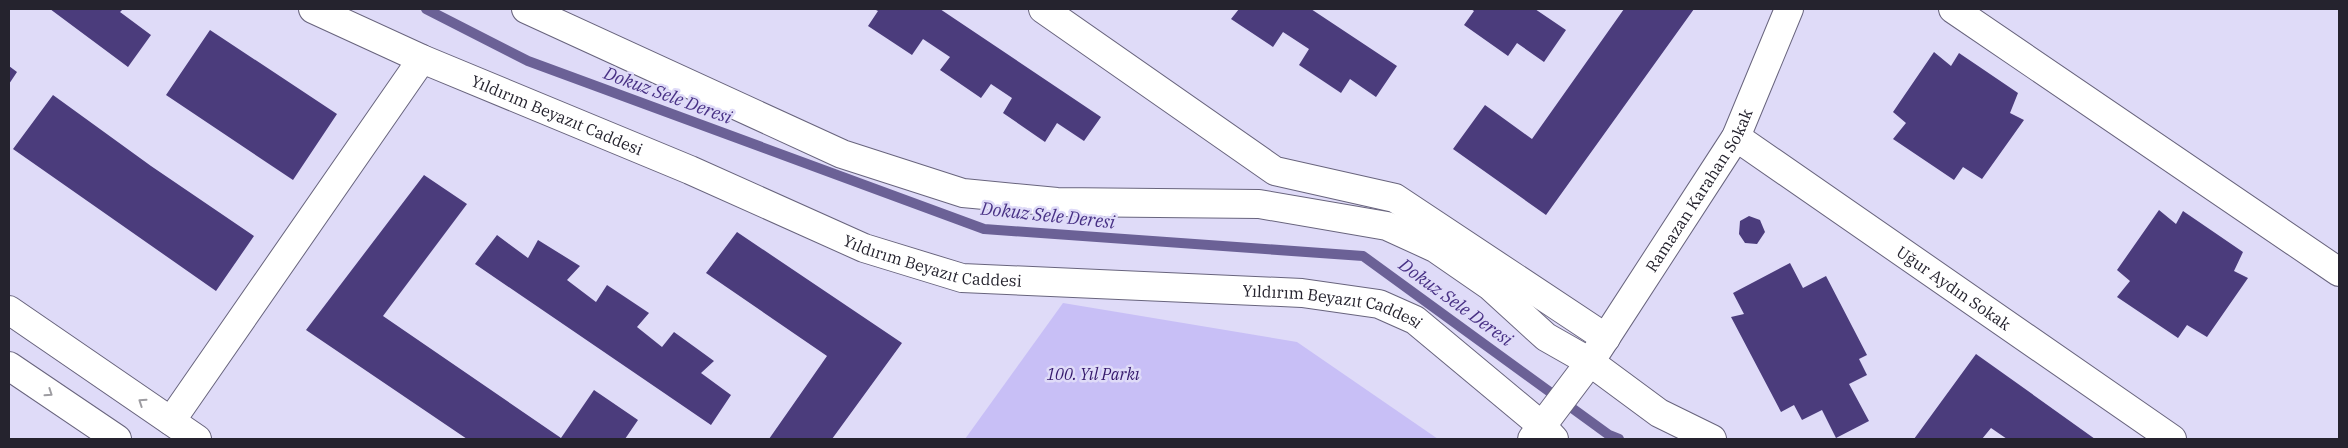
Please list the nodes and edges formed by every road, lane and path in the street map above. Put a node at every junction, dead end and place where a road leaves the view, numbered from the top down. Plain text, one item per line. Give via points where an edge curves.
1 (312, 9) edge
2 (526, 9) edge
3 (1043, 9) edge
4 (1788, 9) edge
5 (1953, 9) edge
6 (422, 59) junction
7 (1736, 137) junction
8 (2339, 272) edge
9 (9, 310) edge
10 (1606, 338) junction
11 (1590, 362) junction
12 (9, 366) edge
13 (171, 421) junction
14 (1542, 435) edge
15 (117, 439) edge
16 (197, 439) edge
17 (1712, 439) edge
18 (2172, 439) edge

1 - 6 street, Yıldırım Beyazıt Caddesi
2 - 11 street via 842,154 963,192 1057,202 1260,204 1387,226 1435,248 1490,286 1546,337
3 - 10 street via 1275,171 1395,198
4 - 7 street, Ramazan Karahan Sokak
5 - 8 street
6 - 13 street
6 - 14 street, Yıldırım Beyazıt Caddesi via 690,170 864,248 962,278 1302,293 1379,304 1415,320
7 - 10 street, Ramazan Karahan Sokak
7 - 18 street, Uğur Aydın Sokak
13 -> 9 street
10 - 11 street, Ramazan Karahan Sokak
11 - 14 street, Ramazan Karahan Sokak
11 - 17 street via 1659,413
12 -> 15 street
13 - 16 street

